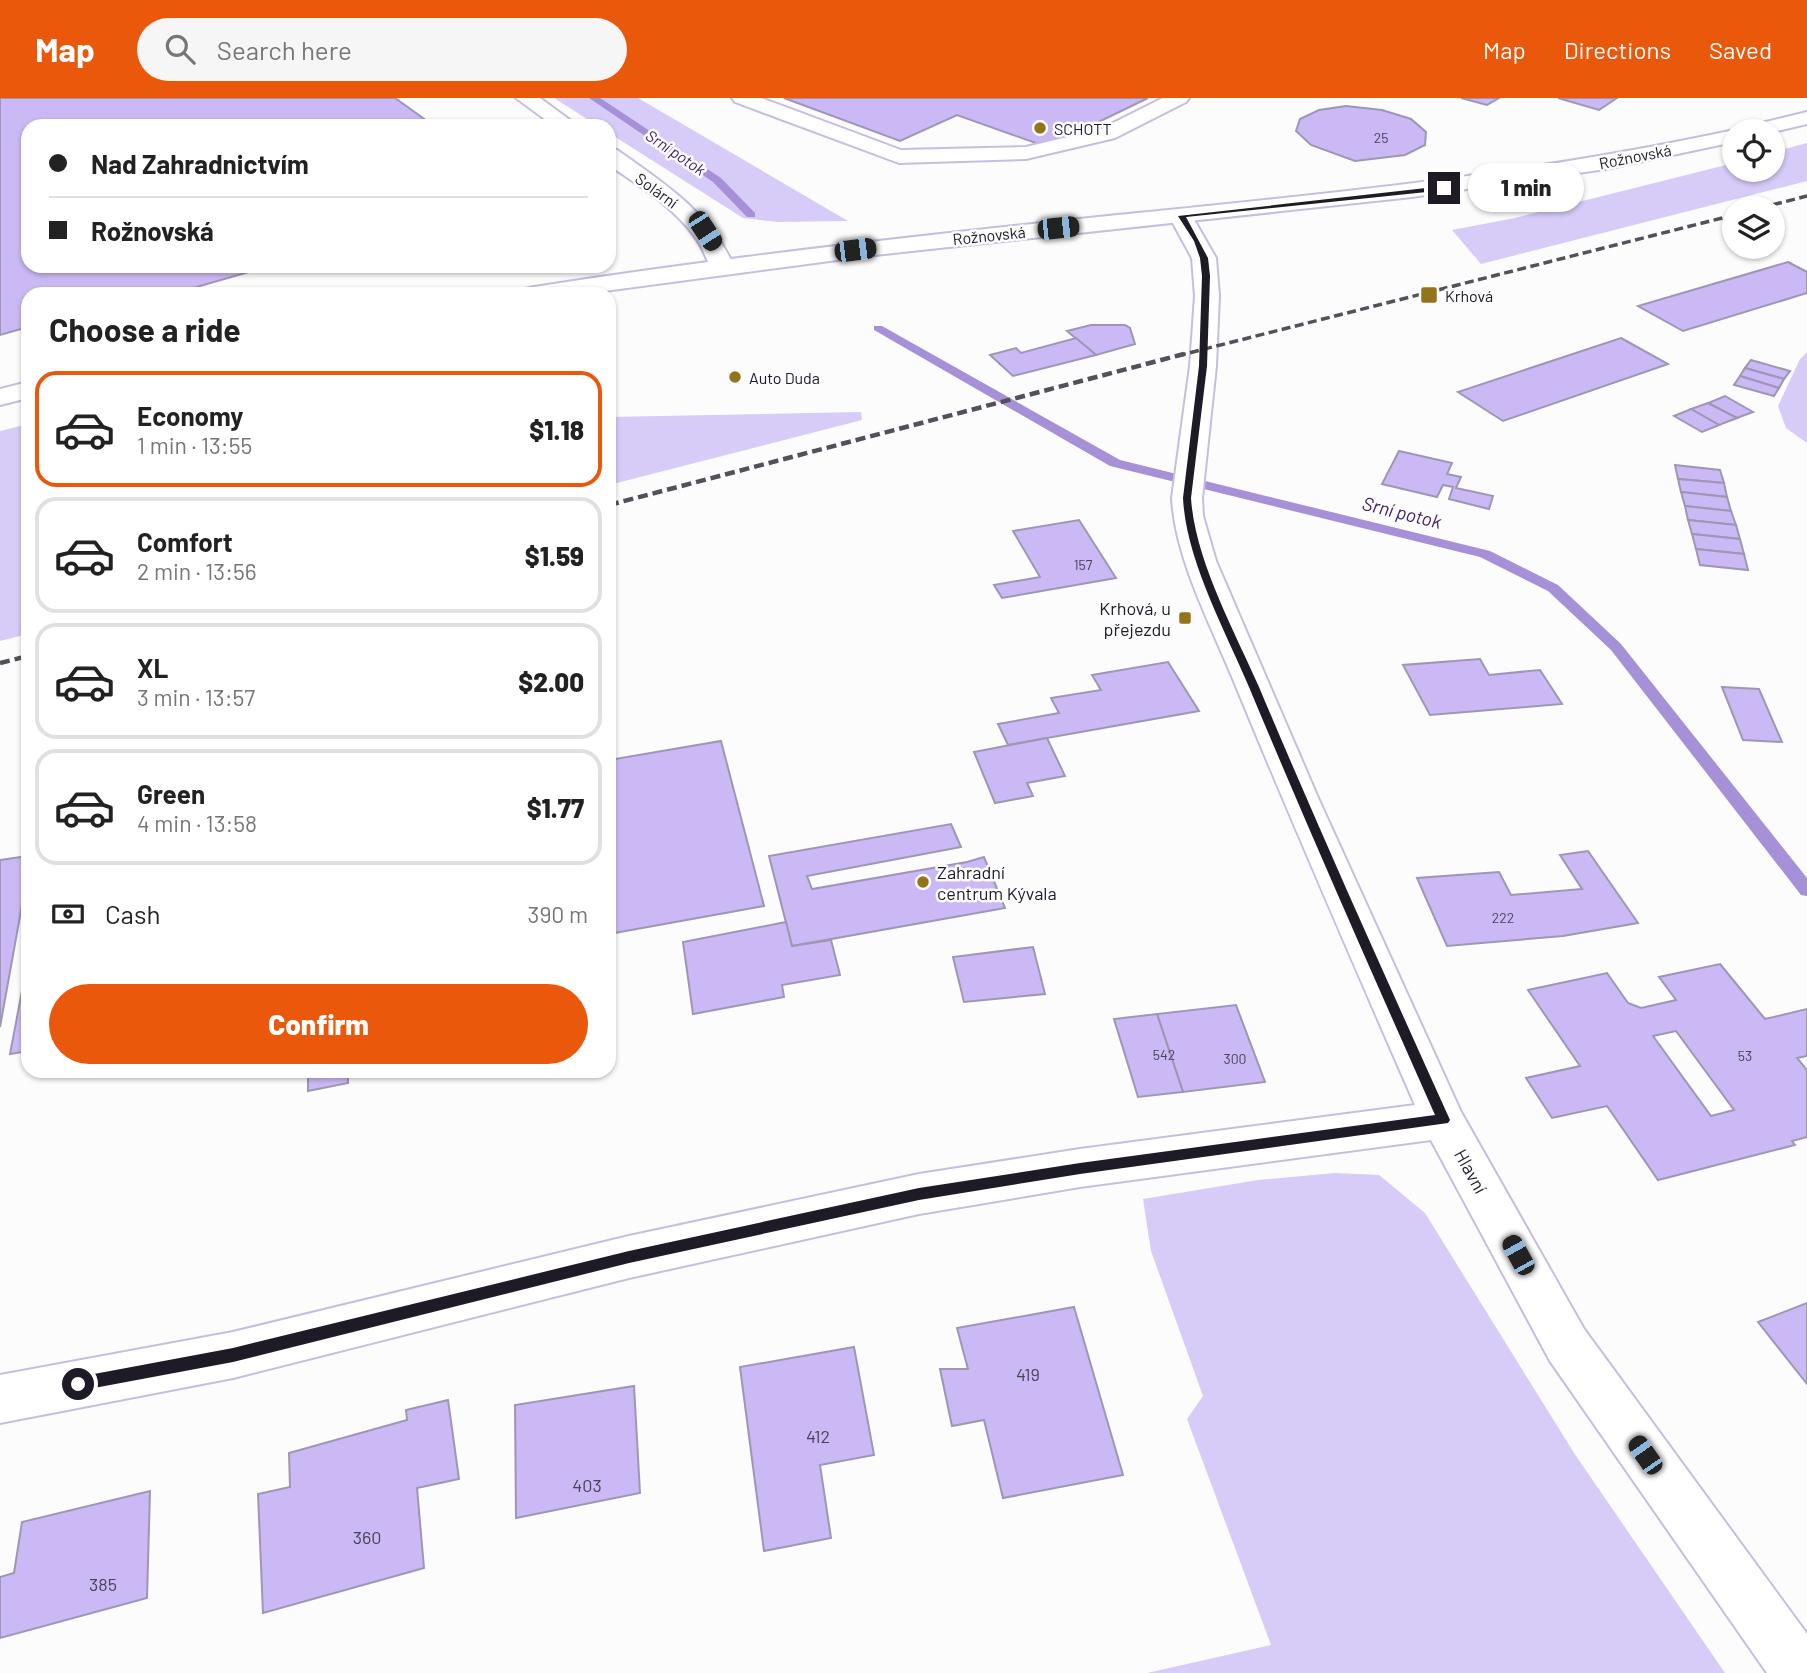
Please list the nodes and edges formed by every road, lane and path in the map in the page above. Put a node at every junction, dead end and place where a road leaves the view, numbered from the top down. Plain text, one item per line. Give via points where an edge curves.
1 (526, 98) edge
2 (742, 98) edge
3 (1179, 98) edge
4 (1807, 118) edge
5 (558, 119) edge
6 (1785, 123) edge
7 (1722, 137) edge
8 (616, 160) edge
9 (1181, 216) junction
10 (722, 266) junction
11 (581, 287) edge
12 (21, 392) edge
13 (0, 397) edge
14 (1443, 1120) junction
15 (0, 1399) edge
16 (1801, 1673) edge

1 - 5 street
2 - 3 street via 899,157 1026,153 1108,134
4 - 6 street
7 - 9 street, Rožnovská via 1481,183
8 - 10 street, Solární via 690,215 716,249
9 - 10 street, Rožnovská
9 - 14 street, Hlavní via 1204,258 1207,296 1188,485 1188,516 1200,561
10 - 11 street, Rožnovská
12 - 13 street
14 - 15 street via 919,1194 629,1257 233,1355
14 - 16 street, Hlavní via 1567,1345

